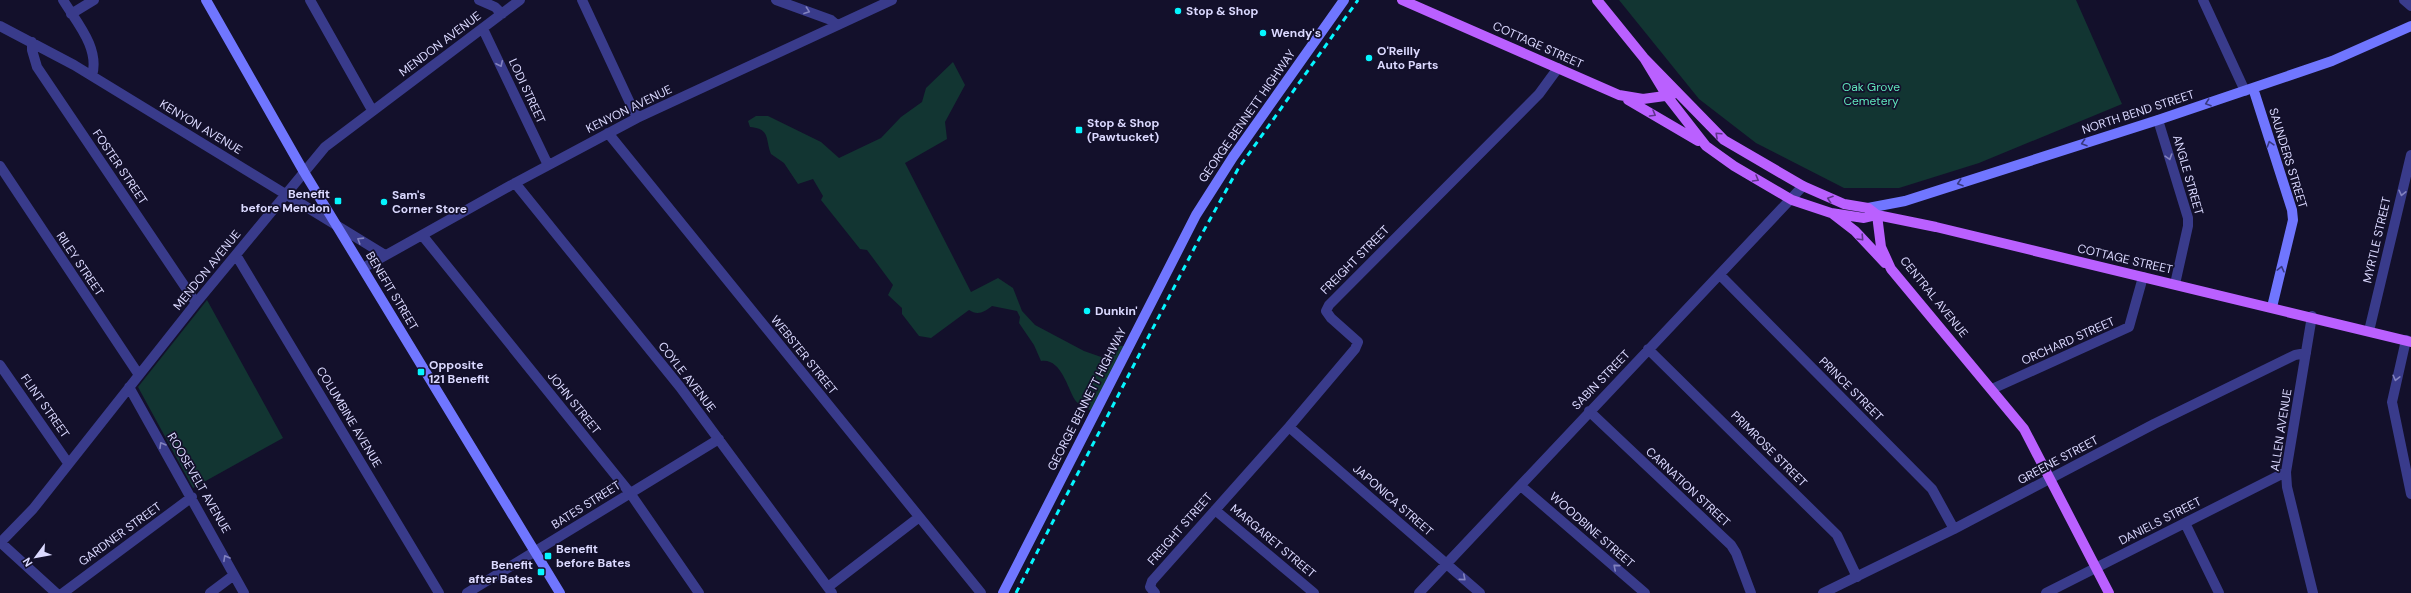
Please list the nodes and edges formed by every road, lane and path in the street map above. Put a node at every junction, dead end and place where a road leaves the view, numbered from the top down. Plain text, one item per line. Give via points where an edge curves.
1 (63, 0) edge
2 (94, 0) edge
3 (206, 0) edge
4 (310, 0) edge
5 (479, 0) edge
6 (520, 0) edge
7 (582, 0) edge
8 (776, 0) edge
9 (892, 0) edge
10 (1344, 0) edge
11 (1402, 0) edge
12 (1597, 0) edge
13 (2203, 0) edge
14 (2404, 0) edge
15 (2411, 6) edge
16 (71, 14) junction
17 (502, 14) junction
18 (837, 25) junction
19 (0, 26) edge
20 (2411, 26) edge
21 (483, 29) junction
22 (32, 42) junction
23 (1644, 58) junction
24 (1558, 68) junction
25 (92, 76) junction
26 (2249, 89) junction
27 (1678, 94) junction
28 (1619, 95) junction
29 (1667, 96) junction
30 (372, 110) junction
31 (637, 118) junction
32 (2158, 120) junction
33 (608, 133) junction
34 (1706, 146) junction
35 (2411, 155) edge
36 (548, 165) junction
37 (0, 166) edge
38 (304, 172) junction
39 (515, 183) junction
40 (1803, 186) junction
41 (287, 194) junction
42 (1792, 200) junction
43 (1868, 208) junction
44 (1831, 213) junction
45 (1877, 215) junction
46 (336, 224) junction
47 (422, 235) junction
48 (236, 255) junction
49 (385, 255) junction
50 (363, 268) junction
51 (1891, 269) junction
52 (1720, 275) junction
53 (2143, 277) junction
54 (2175, 284) junction
55 (196, 304) junction
56 (2272, 307) junction
57 (2312, 316) junction
58 (2369, 331) junction
59 (2408, 341) edge
60 (1648, 349) junction
61 (2306, 353) junction
62 (0, 364) edge
63 (139, 375) junction
64 (129, 387) junction
65 (1992, 389) junction
66 (1589, 412) junction
67 (1289, 427) junction
68 (719, 438) junction
69 (68, 463) junction
70 (2286, 472) junction
71 (2051, 479) junction
72 (1521, 486) junction
73 (630, 493) junction
74 (2411, 494) edge
75 (192, 497) junction
76 (1215, 510) junction
77 (918, 518) junction
78 (2185, 523) junction
79 (1954, 529) junction
80 (0, 543) edge
81 (535, 552) junction
82 (1446, 563) junction
83 (2096, 568) junction
84 (234, 575) junction
85 (1857, 577) junction
86 (830, 590) edge
87 (1152, 590) edge
88 (56, 593) edge
89 (63, 593) edge
90 (210, 593) edge
91 (244, 593) edge
92 (439, 593) edge
93 (467, 593) edge
94 (560, 593) edge
95 (699, 593) edge
96 (981, 593) edge
97 (1003, 593) edge
98 (1314, 593) edge
99 (1419, 593) edge
100 (1480, 593) edge
101 (1645, 593) edge
102 (1751, 593) edge
103 (1823, 593) edge
104 (2046, 593) edge
105 (2109, 593) edge
106 (2220, 593) edge
107 (2313, 593) edge

1 - 16 street
2 - 16 street
3 - 38 street, BENEFIT STREET
4 - 30 street
5 - 17 street via 495,7
6 - 17 street, MENDON AVENUE
7 - 31 street
8 -> 18 street via 831,20
9 - 18 street, KENYON AVENUE
10 - 97 street, GEORGE BENNETT HIGHWAY via 1233,157 1196,215
11 - 24 main road, COTTAGE STREET
12 - 23 main road
13 - 26 street
14 - 15 street
16 - 25 street via 94,55
17 - 21 street, MENDON AVENUE
18 - 31 street, KENYON AVENUE
19 - 22 street, KENYON AVENUE
20 - 26 street, NORTH BEND STREET via 2332,61
21 - 30 street, MENDON AVENUE
21 -> 36 street, LODI STREET
22 - 25 street, KENYON AVENUE
22 - 55 street, FOSTER STREET via 37,67
23 - 27 main road
23 - 29 main road
24 - 28 main road, COTTAGE STREET
24 - 67 street, FREIGHT STREET via 1539,94 1329,305 1326,311 1331,318 1358,342 1355,349
25 - 41 street, KENYON AVENUE
26 -> 32 street, NORTH BEND STREET
56 -> 26 street, SAUNDERS STREET via 2293,215
27 - 29 main road, COTTAGE STREET
40 -> 27 main road via 1724,140
28 - 29 main road, COTTAGE STREET via 1643,99
28 -> 34 main road
29 - 34 main road
30 - 38 street, MENDON AVENUE via 325,147
31 - 33 street, KENYON AVENUE
32 -> 43 street, NORTH BEND STREET via 1905,201
32 -> 54 street, ANGLE STREET via 2188,218
33 - 36 street, KENYON AVENUE
33 - 77 street, WEBSTER STREET
34 -> 42 main road via 1734,166
35 -> 58 street, MYRTLE STREET
36 - 39 street, KENYON AVENUE
37 - 63 street, RILEY STREET
38 - 41 street, MENDON AVENUE
38 - 46 street, BENEFIT STREET
39 - 47 street, KENYON AVENUE
39 - 68 street, COYLE AVENUE
40 - 42 street, SABIN STREET
43 -> 40 main road via 1844,204
41 - 46 street, KENYON AVENUE
41 - 48 street, MENDON AVENUE
42 - 44 main road
42 - 52 street, SABIN STREET
43 - 45 main road
44 - 45 main road, COTTAGE STREET via 1864,218
44 -> 51 main road via 1856,231
45 - 51 main road, CENTRAL AVENUE via 1881,247
45 - 53 main road, COTTAGE STREET
49 -> 46 street, KENYON AVENUE
46 - 50 street, BENEFIT STREET
47 - 49 street, KENYON AVENUE
47 - 73 street, JOHN STREET
48 - 55 street, MENDON AVENUE
48 - 92 street, COLUMBINE AVENUE
49 - 50 street, KENYON AVENUE
50 - 81 street, BENEFIT STREET
51 - 65 main road, CENTRAL AVENUE
52 - 60 street, SABIN STREET
52 - 79 street, PRINCE STREET via 1932,489
53 - 54 main road, COTTAGE STREET
53 - 65 street, ORCHARD STREET via 2129,327
54 - 56 main road, COTTAGE STREET
55 - 63 street, MENDON AVENUE
56 - 57 main road, COTTAGE STREET
57 - 58 main road, COTTAGE STREET
57 - 61 street, ALLEN AVENUE
58 - 59 main road, COTTAGE STREET
59 -> 74 street via 2392,402
60 - 66 street, SABIN STREET
60 - 85 street, PRIMROSE STREET via 1837,535
61 - 70 street, ALLEN AVENUE
61 - 71 street, GREENE STREET via 2295,355 2161,421
62 - 69 street, FLINT STREET
63 - 64 street, MENDON AVENUE
64 - 69 street, MENDON AVENUE
75 -> 64 street, ROOSEVELT AVENUE
65 - 71 main road, CENTRAL AVENUE via 2024,429
66 - 72 street, SABIN STREET
66 - 102 street, CARNATION STREET via 1731,546
67 - 76 street, FREIGHT STREET
67 - 82 street, JAPONICA STREET
68 - 73 street, BATES STREET
68 - 86 street, COYLE AVENUE
69 - 80 street, MENDON AVENUE via 33,509
70 - 78 street, DANIELS STREET
70 - 107 street, ALLEN AVENUE via 2287,487
71 - 79 street, GREENE STREET
71 - 83 main road, CENTRAL AVENUE
72 - 82 street, SABIN STREET
101 -> 72 street, WOODBINE STREET
73 - 81 street, BATES STREET
73 - 95 street, JOHN STREET
84 -> 75 street, ROOSEVELT AVENUE
75 - 89 street, GARDNER STREET
76 - 87 street, FREIGHT STREET via 1152,581
76 - 98 street, MARGARET STREET
77 - 86 street
77 - 96 street, WEBSTER STREET
78 - 83 street, DANIELS STREET
78 - 106 street
79 - 85 street, GREENE STREET
80 - 88 street
81 - 93 street, BATES STREET
81 - 94 street, BENEFIT STREET
82 - 99 street, SABIN STREET
82 -> 100 street, JAPONICA STREET
83 - 104 street, DANIELS STREET
83 - 105 main road, CENTRAL AVENUE
84 - 90 street
84 - 91 street, ROOSEVELT AVENUE
85 - 103 street, GREENE STREET

